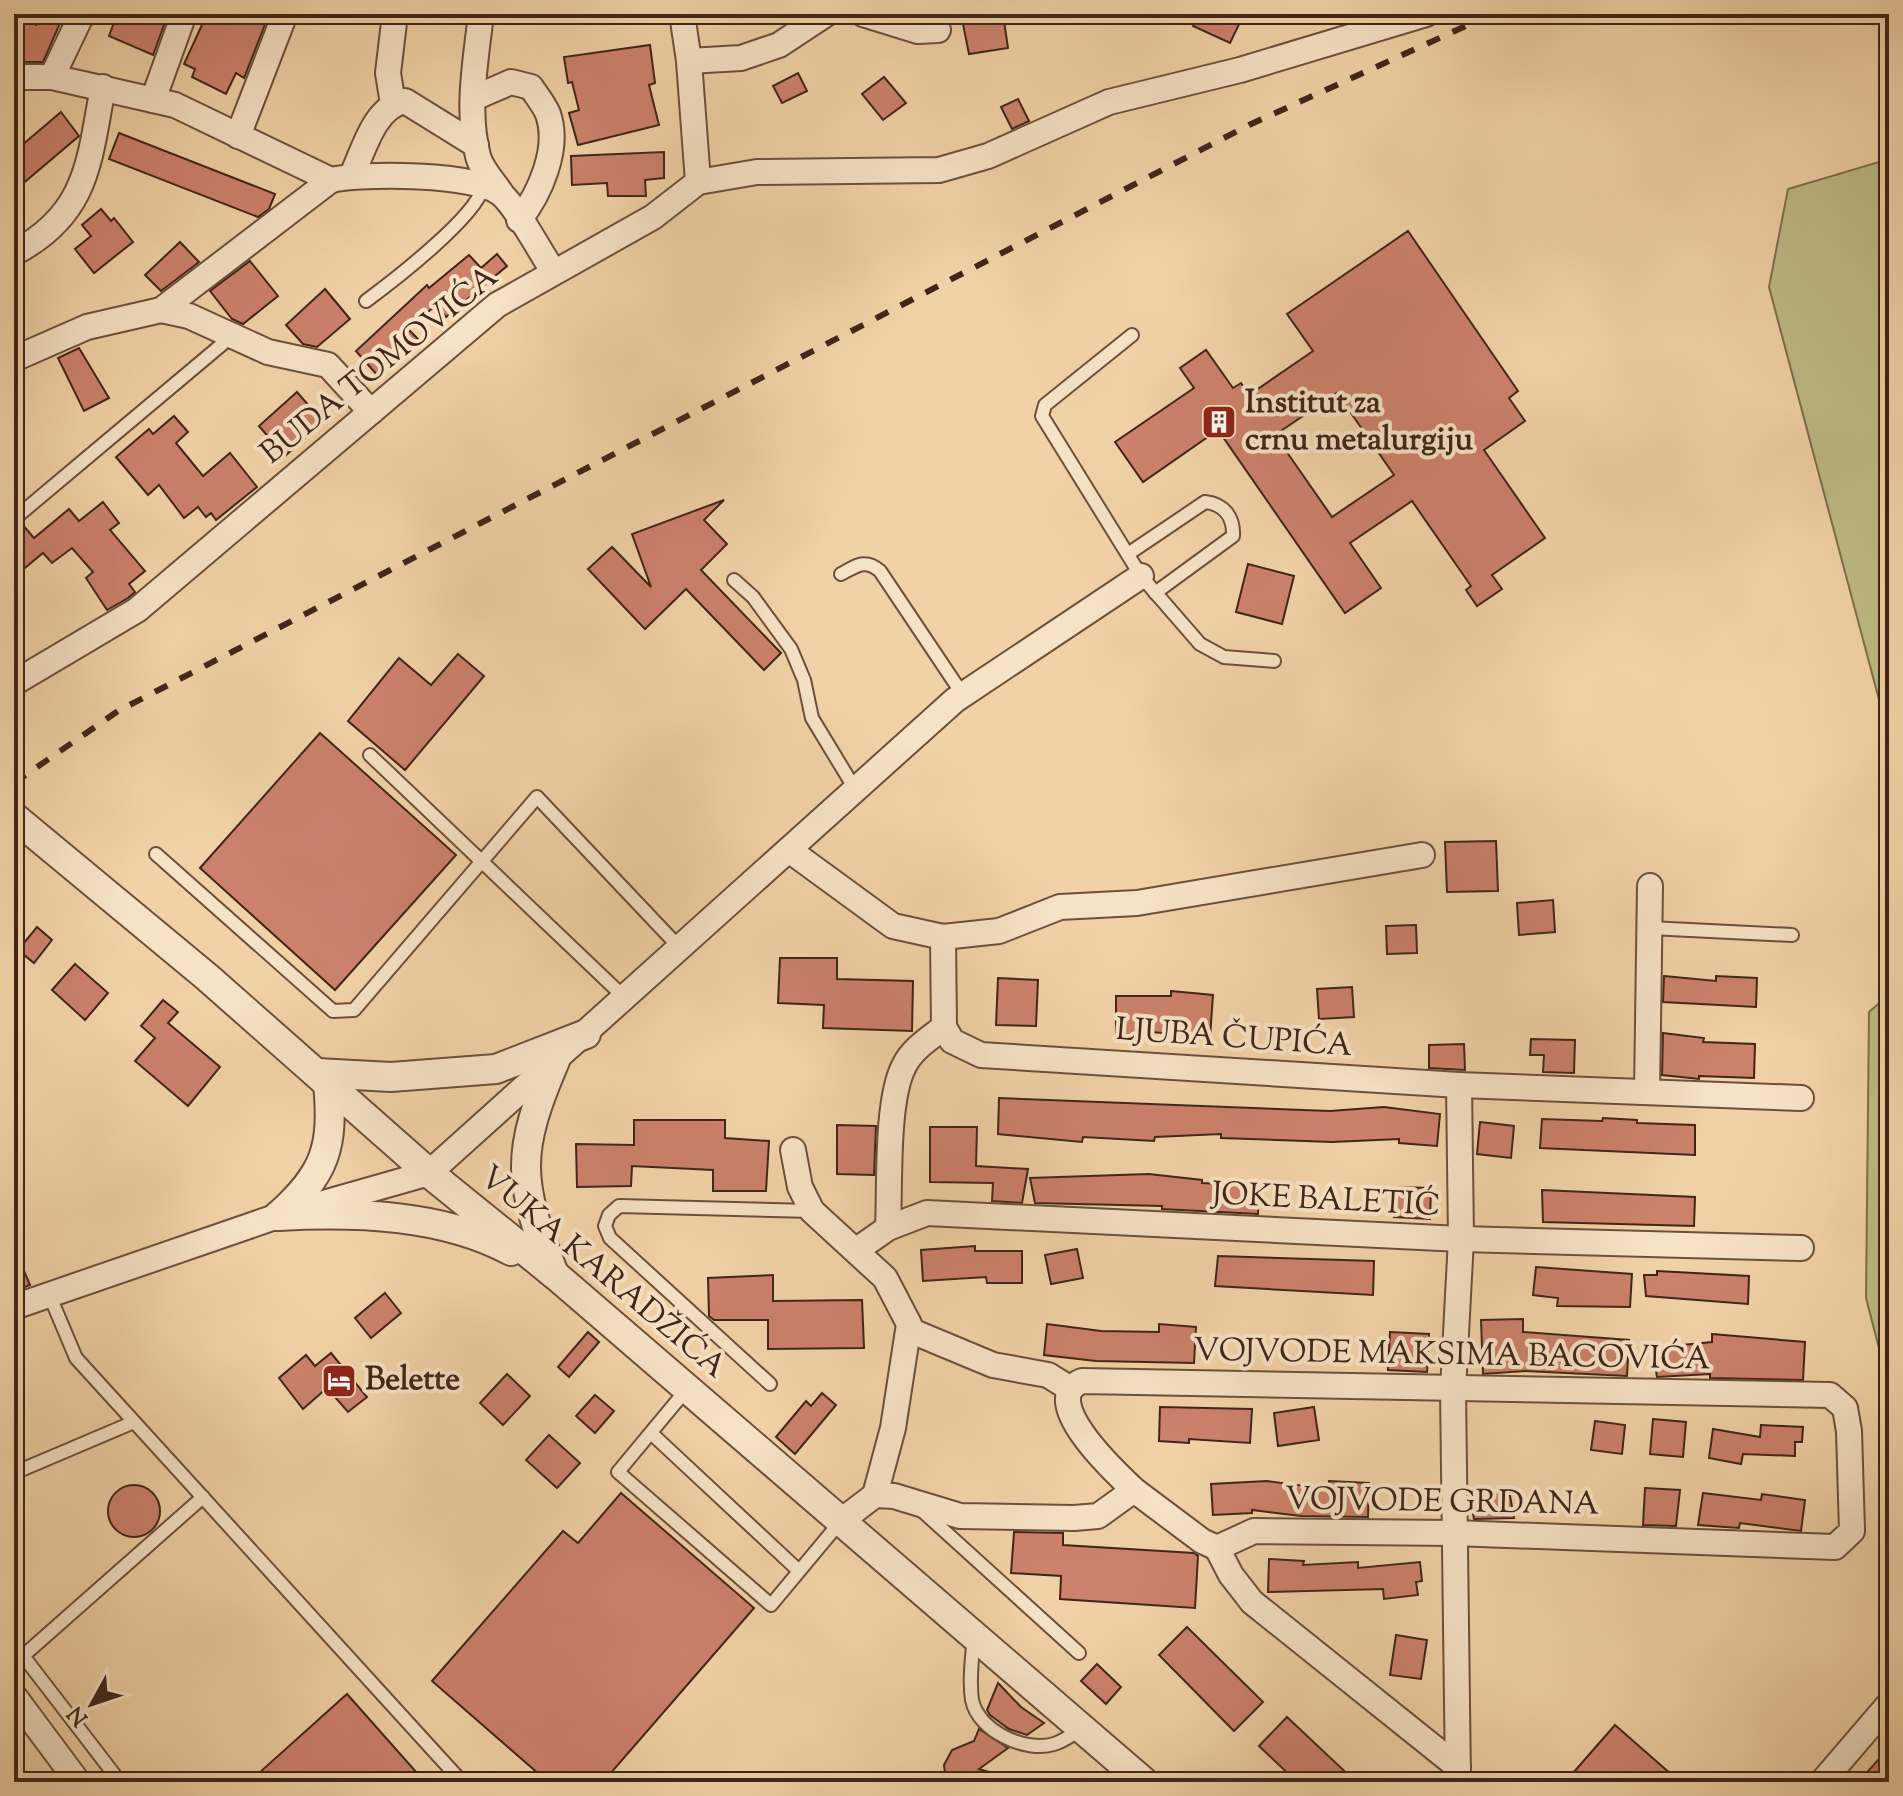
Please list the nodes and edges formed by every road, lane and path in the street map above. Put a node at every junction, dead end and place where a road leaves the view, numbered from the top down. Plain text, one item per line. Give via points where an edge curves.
1 (82, 14) edge
2 (184, 14) edge
3 (285, 14) edge
4 (395, 14) edge
5 (481, 14) edge
6 (682, 14) edge
7 (826, 14) edge
8 (863, 14) edge
9 (1426, 14) edge
10 (938, 30) dead end
11 (689, 61) junction
12 (14, 77) edge
13 (52, 77) junction
14 (103, 87) junction
15 (474, 98) junction
16 (153, 100) junction
17 (393, 104) junction
18 (238, 136) junction
19 (476, 145) junction
20 (341, 178) junction
21 (698, 182) junction
22 (492, 190) junction
23 (519, 220) junction
24 (14, 253) edge
25 (553, 271) junction
26 (366, 301) dead end
27 (161, 310) junction
28 (1132, 335) dead end
29 (232, 336) junction
30 (14, 359) edge
31 (371, 412) junction
32 (14, 519) edge
33 (1128, 554) junction
34 (841, 574) dead end
35 (734, 580) dead end
36 (1148, 584) junction
37 (1274, 661) dead end
38 (14, 683) edge
39 (963, 695) junction
40 (370, 755) dead end
41 (855, 789) junction
42 (14, 817) edge
43 (789, 850) junction
44 (156, 854) dead end
45 (1422, 855) dead end
46 (483, 860) junction
47 (1650, 886) dead end
48 (1650, 928) junction
49 (1792, 935) dead end
50 (943, 937) junction
51 (679, 947) junction
52 (625, 998) junction
53 (944, 1027) junction
54 (586, 1034) junction
55 (555, 1061) junction
56 (322, 1078) junction
57 (1459, 1085) junction
58 (1647, 1092) junction
59 (1801, 1098) dead end
60 (793, 1150) dead end
61 (429, 1173) junction
62 (812, 1211) junction
63 (278, 1216) junction
64 (888, 1228) junction
65 (1461, 1239) junction
66 (1801, 1248) dead end
67 (858, 1249) junction
68 (554, 1274) junction
69 (49, 1294) junction
70 (14, 1307) edge
71 (909, 1330) junction
72 (770, 1384) dead end
73 (1071, 1386) junction
74 (687, 1389) junction
75 (1453, 1390) junction
76 (1830, 1395) joint
77 (134, 1422) junction
78 (651, 1433) junction
79 (14, 1473) edge
80 (1134, 1490) junction
81 (875, 1495) junction
82 (203, 1497) junction
83 (914, 1502) junction
84 (841, 1521) junction
85 (1454, 1533) junction
86 (1217, 1548) junction
87 (799, 1571) junction
88 (974, 1636) junction
89 (14, 1644) edge
90 (1079, 1653) dead end
91 (23, 1656) junction
92 (14, 1696) edge
93 (1889, 1704) edge
94 (1082, 1729) junction
95 (1458, 1774) edge
96 (78, 1782) edge
97 (120, 1782) edge
98 (462, 1782) edge
99 (1144, 1782) edge
100 (1822, 1782) edge

1 - 13 street
2 - 16 street
3 - 18 street
4 - 17 street via 388,73
5 - 15 street
6 - 11 street
7 - 11 street via 779,45 741,58
8 - 10 street via 918,31
9 - 21 street via 1240,70 1109,102 988,156 939,170 757,172
11 - 21 street
12 - 13 street
13 - 14 street
14 - 16 street
14 - 24 street via 80,192 57,223
15 - 19 street
15 - 23 street via 511,82 531,87 549,116 545,171 534,202
16 - 18 street
17 - 19 street via 405,101
17 - 20 street via 381,114
18 - 20 street
19 - 22 street
20 - 22 street via 461,180
20 - 27 street
21 - 25 street, BUDA TOMOVIĆA via 653,217
22 - 23 street
22 - 26 lane
23 - 25 street
25 - 31 street, BUDA TOMOVIĆA via 497,305
27 - 29 street
27 - 30 street via 87,327
28 - 33 lane via 1045,405 1042,416
29 - 31 street via 268,352 328,365
29 - 32 lane
31 - 38 street, BUDA TOMOVIĆA via 137,610
33 - 36 lane
33 - 36 lane via 1205,502 1218,504 1228,514 1233,536
34 - 39 lane via 861,563 880,571
35 - 41 lane via 791,649 812,718
36 - 37 lane via 1200,644 1224,657
36 - 39 street
39 - 41 street
40 - 46 lane
41 - 43 street
42 - 56 street, VUKA KARADŽIĆA
43 - 50 street via 893,926
43 - 51 street
44 - 46 lane via 333,1011 354,1010
45 - 50 street via 1137,903 1060,907 999,931
46 - 51 lane via 537,797
46 - 52 lane
47 - 48 street
48 - 49 lane
48 - 58 street
50 - 53 street
51 - 52 street
52 - 54 street
53 - 57 street, LJUBA ČUPIĆA via 952,1041 981,1055
53 - 64 street via 915,1050 895,1090
54 - 55 street
54 - 56 street via 496,1069
55 - 61 street
55 - 68 street via 532,1113 525,1148 529,1209
56 - 61 street, VUKA KARADŽIĆA
56 - 63 street via 332,1126 323,1164 307,1190
57 - 58 street, LJUBA ČUPIĆA
57 - 65 street
58 - 59 street, LJUBA ČUPIĆA
60 - 62 street via 800,1187
61 - 63 street
61 - 68 street, VUKA KARADŽIĆA
62 - 67 street
62 - 72 lane via 619,1206 605,1226 610,1238
63 - 68 street via 338,1213 445,1227 497,1243
63 - 69 street
64 - 65 street, JOKE BALETIĆ via 927,1213
64 - 67 street, JOKE BALETIĆ
65 - 66 street, JOKE BALETIĆ
65 - 75 street
67 - 71 street via 885,1278
68 - 74 street, VUKA KARADŽIĆA
69 - 70 street
69 - 77 lane via 76,1358
71 - 73 street via 993,1365 1048,1375
71 - 81 street via 893,1428
73 - 75 street, VOJVODE MAKSIMA BACOVIĆA via 1082,1381
73 - 80 street via 1070,1410 1082,1433
74 - 78 lane
74 - 84 street, VUKA KARADŽIĆA
75 - 76 street, VOJVODE MAKSIMA BACOVIĆA
75 - 85 street
76 - 85 street, VOJVODE GRDANA via 1845,1408 1849,1431 1852,1531 1835,1547
77 - 79 lane
77 - 82 lane
78 - 87 lane
78 - 87 lane via 618,1472 771,1605
80 - 83 street via 1098,1516 1074,1518 960,1516
80 - 86 street
81 - 83 street
81 - 84 street
82 - 91 lane
82 - 98 lane
83 - 90 lane
84 - 87 lane
84 - 88 street, VUKA KARADŽIĆA
85 - 86 street, VOJVODE GRDANA via 1254,1531
85 - 95 street
86 - 95 street via 1252,1602
88 - 94 street, VUKA KARADŽIĆA
88 - 94 lane via 972,1701 997,1732 1038,1746
89 - 91 lane
91 - 97 lane
92 - 96 street
93 - 100 street
94 - 99 street, VUKA KARADŽIĆA

